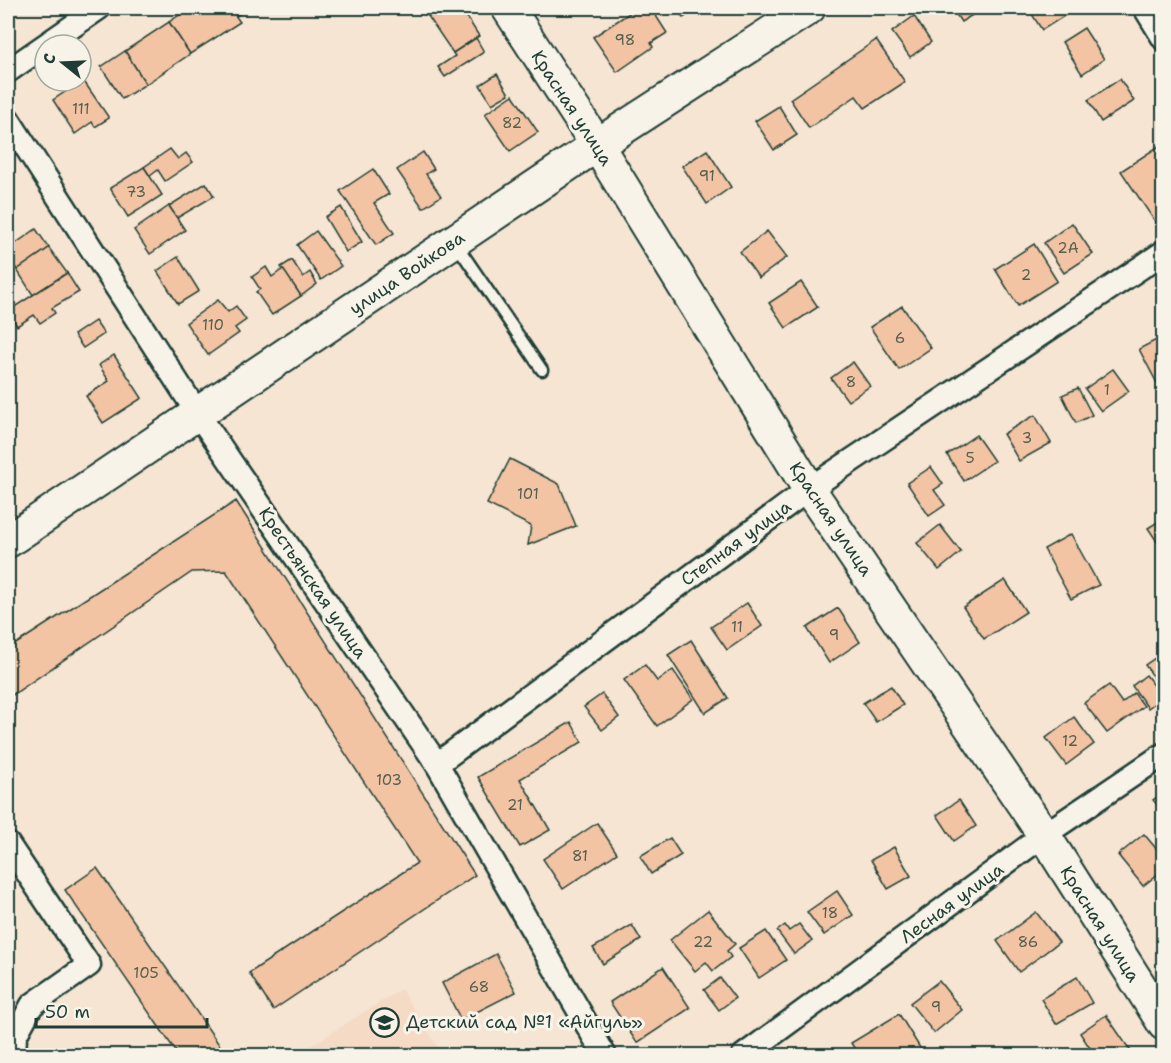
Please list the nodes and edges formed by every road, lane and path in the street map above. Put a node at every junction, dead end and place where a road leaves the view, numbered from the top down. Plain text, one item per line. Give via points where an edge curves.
1 (99, 8) edge
2 (508, 8) edge
3 (809, 8) edge
4 (1145, 8) edge
5 (1164, 39) edge
6 (8, 71) edge
7 (8, 119) edge
8 (597, 145) junction
9 (454, 241) junction
10 (1164, 252) edge
11 (542, 370) dead end
12 (198, 414) junction
13 (809, 489) junction
14 (8, 541) edge
15 (1164, 754) edge
16 (436, 764) junction
17 (1044, 835) junction
18 (8, 844) edge
19 (1164, 1024) edge
20 (14, 1056) edge
21 (604, 1056) edge
22 (743, 1056) edge

1 - 6 street
2 - 8 street, Красная улица
3 - 8 street, улица Войкова
4 - 5 street
7 - 12 street, Крестьянская улица
8 - 9 street, улица Войкова
8 - 13 street, Красная улица
9 - 11 lane
9 - 12 street, улица Войкова
10 - 13 street, Степная улица
12 - 14 street, улица Войкова
12 - 16 street, Крестьянская улица
13 - 16 street, Степная улица
13 - 17 street, Красная улица
15 - 17 street, Лесная улица
16 - 21 street, Крестьянская улица
17 - 19 street, Красная улица
17 - 22 street, Лесная улица
18 - 20 street via 89,965 32,1005 15,1036

